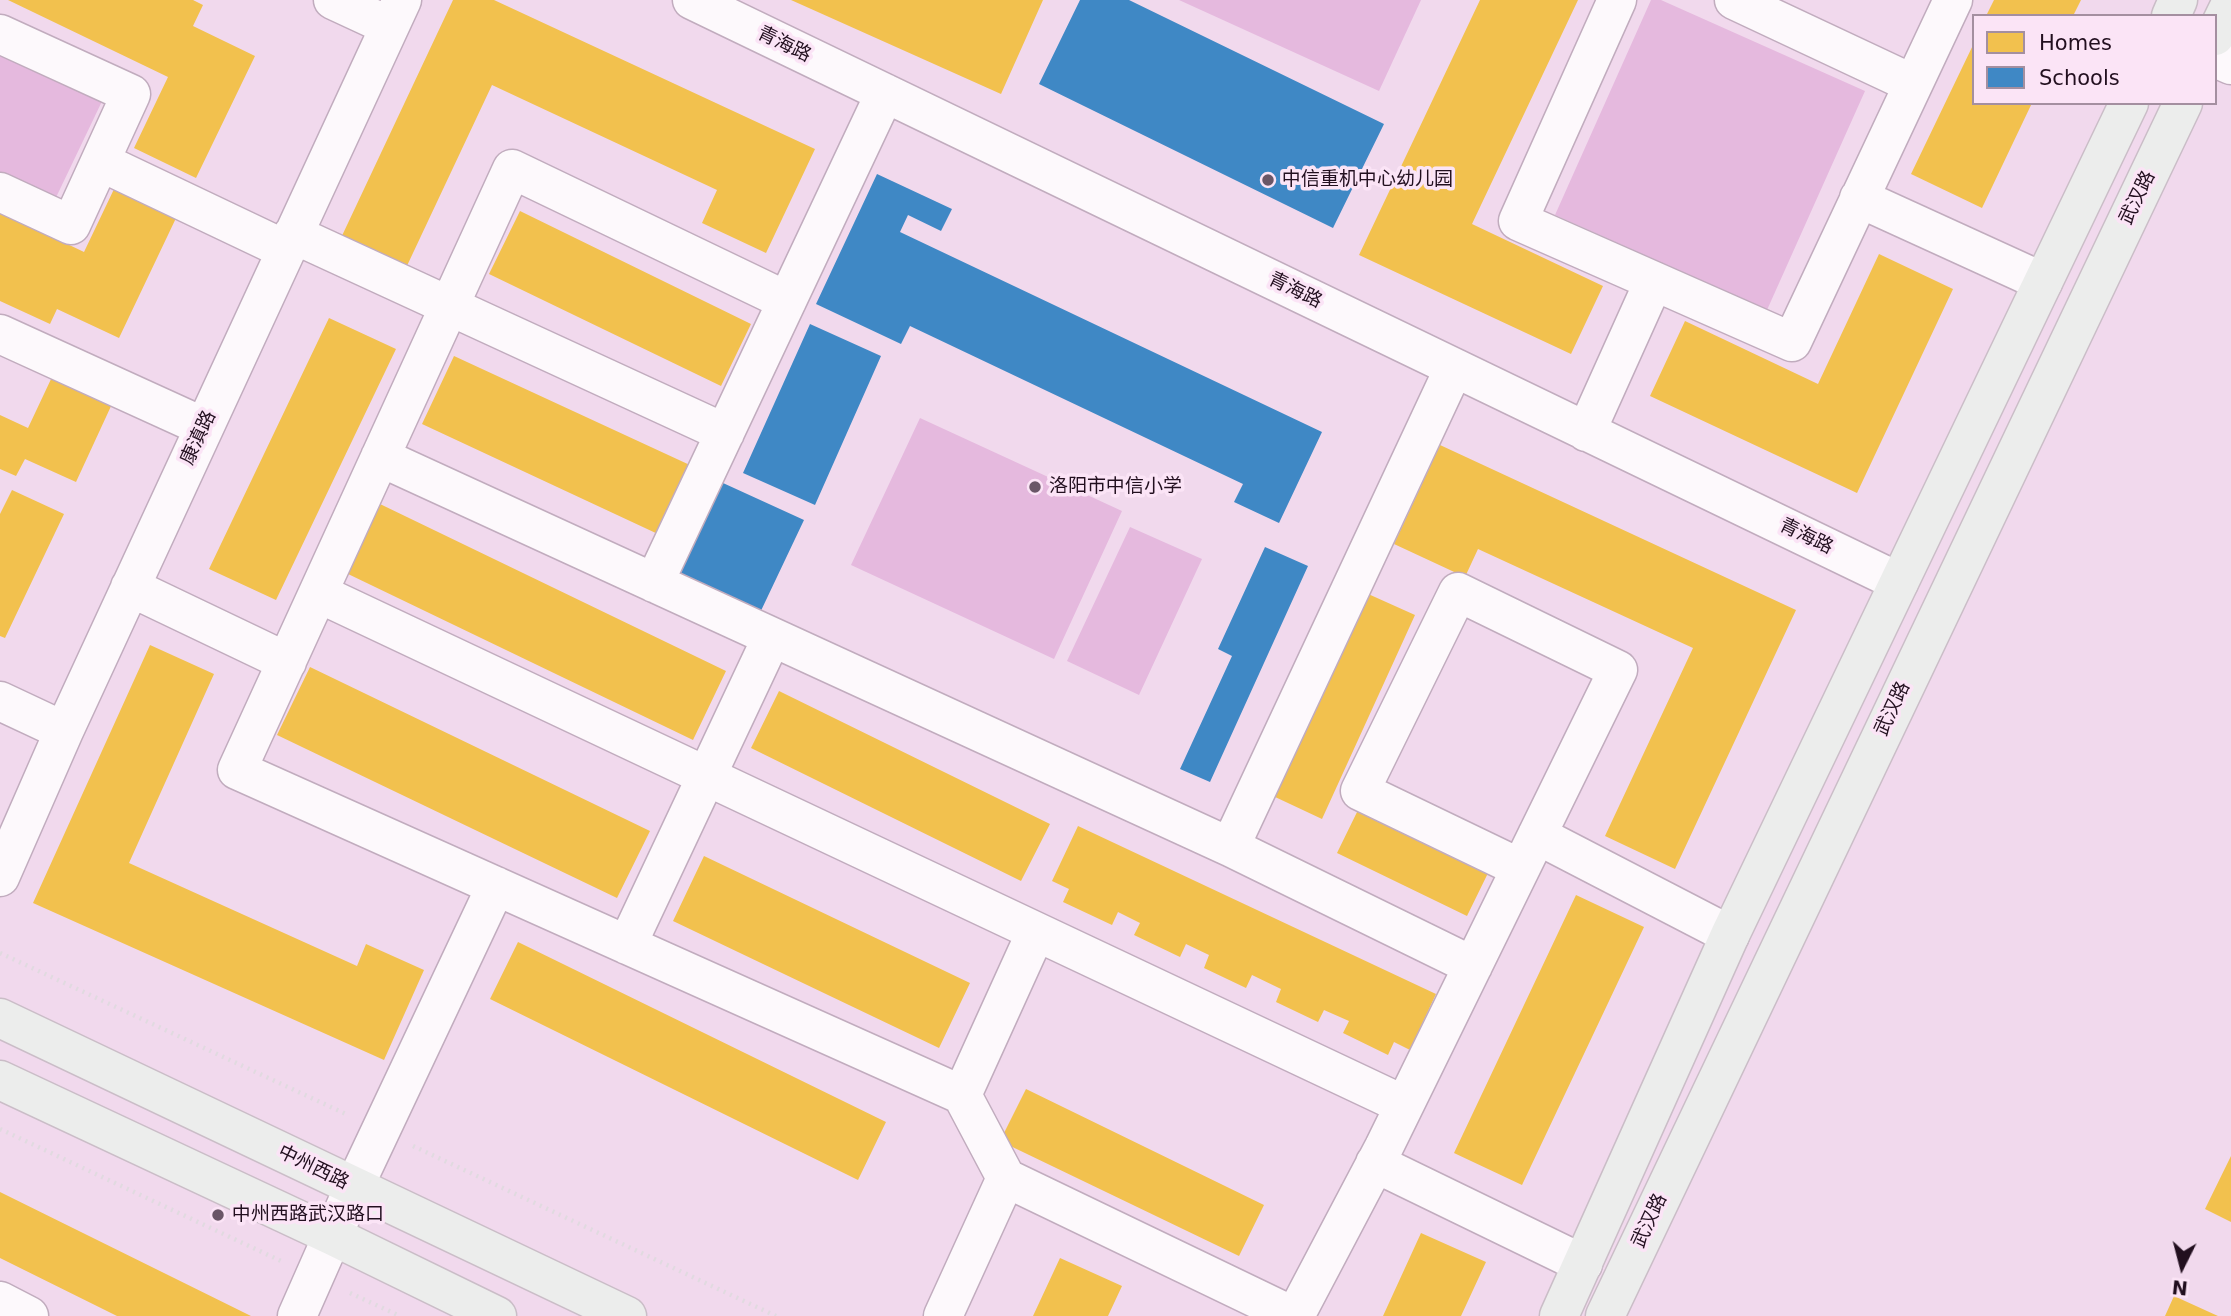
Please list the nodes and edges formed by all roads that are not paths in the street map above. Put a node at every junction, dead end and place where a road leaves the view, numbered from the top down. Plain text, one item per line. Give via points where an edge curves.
1 (333, 0) edge
2 (692, 0) edge
3 (1617, 0) edge
4 (1734, 0) edge
5 (1953, 0) edge
6 (2231, 3) edge
7 (384, 11) edge
8 (740, 11) edge
9 (2217, 32) edge
10 (0, 34) edge
11 (1913, 83) junction
12 (886, 93) junction
13 (2128, 105) edge
14 (2182, 105) edge
15 (100, 162) junction
16 (0, 192) edge
17 (1859, 198) junction
18 (281, 242) junction
19 (1654, 281) junction
20 (2043, 282) junction
21 (787, 301) junction
22 (450, 306) junction
23 (0, 334) edge
24 (1454, 368) junction
25 (194, 422) junction
26 (1586, 432) junction
27 (725, 433) junction
28 (380, 457) junction
29 (1899, 582) junction
30 (654, 583) junction
31 (130, 587) junction
32 (318, 593) junction
33 (772, 637) junction
34 (287, 662) junction
35 (0, 701) edge
36 (53, 727) junction
37 (706, 776) junction
38 (0, 815) edge
39 (1537, 835) junction
40 (1230, 847) junction
41 (1520, 868) junction
42 (0, 877) edge
43 (496, 886) junction
44 (1036, 932) junction
45 (1730, 935) junction
46 (627, 945) junction
47 (1473, 966) junction
48 (0, 1018) edge
49 (0, 1080) edge
50 (962, 1095) junction
51 (1404, 1105) junction
52 (1375, 1163) junction
53 (1006, 1178) junction
54 (354, 1187) junction
55 (333, 1236) junction
56 (1583, 1264) junction
57 (0, 1301) edge
58 (29, 1316) edge
59 (297, 1316) edge
60 (497, 1316) edge
61 (627, 1316) edge
62 (943, 1316) edge
63 (1294, 1316) edge
64 (1559, 1316) edge
65 (1605, 1316) edge

1 - 7 street
2 - 8 street, 青海路
3 - 19 street via 1518,220
4 - 11 street
5 - 11 street
6 - 9 main road
7 - 18 street, 康滇路
8 - 12 street, 青海路
10 - 15 street via 131,94
11 - 17 street
12 - 21 street
12 - 24 street, 青海路
13 - 20 main road
14 - 65 main road, 武汉路
15 - 16 street via 71,225
15 - 18 street
17 - 19 street via 1792,342
17 - 20 street
18 - 22 street
18 - 25 street, 康滇路
19 - 26 street
20 - 29 main road
21 - 22 street via 512,169
21 - 27 street
22 - 27 street
22 - 28 street
23 - 25 street
24 - 26 street, 青海路
24 - 40 street
25 - 31 street, 康滇路
25 - 36 street, 康滇路
26 - 29 street, 青海路
27 - 30 street
28 - 30 street
28 - 32 street
29 - 45 main road
30 - 33 street
31 - 34 street
31 - 36 street, 康滇路
32 - 34 street
32 - 37 street
33 - 37 street
33 - 40 street
34 - 43 street via 237,770
35 - 36 street
36 - 38 street, 康滇路
36 - 42 street, 康滇路
37 - 44 street
37 - 46 street
39 - 41 street
39 - 41 street via 1618,670 1458,592 1360,791
39 - 45 street
40 - 47 street
41 - 47 street
43 - 46 street
43 - 54 street
44 - 50 street
44 - 51 street
45 - 56 main road
46 - 50 street
47 - 51 street
48 - 54 main road, 中州西路
49 - 55 main road
50 - 53 street
51 - 52 street
52 - 56 street
52 - 63 street
53 - 62 street
53 - 63 street
54 - 55 street
54 - 61 main road, 中州西路
55 - 59 street
55 - 60 main road
56 - 64 main road
57 - 58 street

